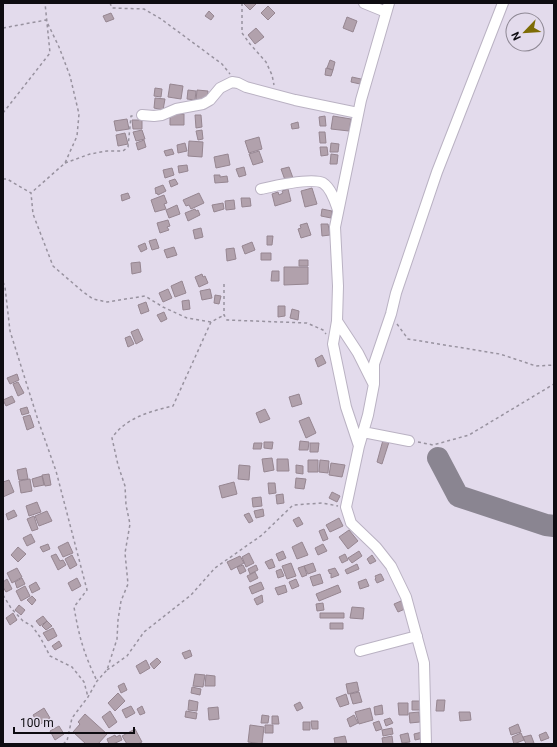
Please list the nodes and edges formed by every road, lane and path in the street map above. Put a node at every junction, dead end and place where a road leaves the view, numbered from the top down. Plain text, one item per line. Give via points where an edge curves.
1 (45, 3) edge
2 (110, 3) edge
3 (242, 3) edge
4 (364, 3) edge
5 (503, 3) edge
6 (387, 7) edge
7 (46, 20) junction
8 (3, 28) edge
9 (238, 83) junction
10 (275, 94) junction
11 (3, 113) edge
12 (358, 113) junction
13 (142, 115) joint
14 (65, 163) junction
15 (3, 179) edge
16 (261, 189) dead end
17 (31, 193) junction
18 (338, 210) junction
19 (3, 282) edge
20 (224, 284) dead end
21 (391, 314) junction
22 (224, 315) junction
23 (336, 321) junction
24 (211, 322) junction
25 (334, 344) junction
26 (554, 365) edge
27 (374, 384) junction
28 (554, 384) edge
29 (363, 432) junction
30 (409, 441) joint
31 (358, 446) junction
32 (346, 507) junction
33 (3, 595) edge
34 (417, 636) junction
35 (360, 651) dead end
36 (107, 670) junction
37 (97, 681) junction
38 (88, 697) junction
39 (64, 744) edge
40 (426, 744) edge

1 - 7 path
2 - 9 path via 112,8 144,9 161,19 222,64
3 - 10 path via 242,33 266,62 272,75
4 - 6 street
5 - 21 street via 437,172
6 - 12 street
7 - 8 path
7 - 11 path via 50,53
7 - 14 path via 70,76 80,114 76,136
9 - 10 street
9 - 13 street via 232,82 220,88 210,100 202,104 176,109 162,115
10 - 12 street
12 - 18 street
13 - 14 path via 131,116 128,147 123,151 90,154
14 - 17 path
15 - 17 path
16 - 18 street via 312,180 323,183
17 - 24 path via 33,214 53,266 93,299 107,302 145,296 187,318
18 - 23 street via 334,227 338,286
19 - 37 path via 10,331 56,471 87,590 74,607 80,638
20 - 22 path
21 - 26 path via 408,339 500,354 536,366
21 - 27 street via 374,364
22 - 24 path
22 - 25 path via 227,320 307,323 323,330
23 - 25 street
23 - 27 street via 358,353
24 - 36 path via 173,406 153,410 138,417 118,429 112,438 125,486 130,524 125,553 128,584 118,620 117,639
25 - 31 street via 346,407
27 - 29 street
28 - 30 path via 470,435 433,445
29 - 30 street
29 - 31 street
31 - 32 street
32 - 34 street via 351,524 376,547 391,566 406,597
32 - 36 path via 322,503 293,505 262,535 215,568 191,595 144,632 127,656
33 - 38 path via 22,621 32,626 50,656 72,667 84,682
34 - 35 street
34 - 40 street via 424,663
36 - 37 path
37 - 38 path
38 - 39 path via 72,718 68,741

